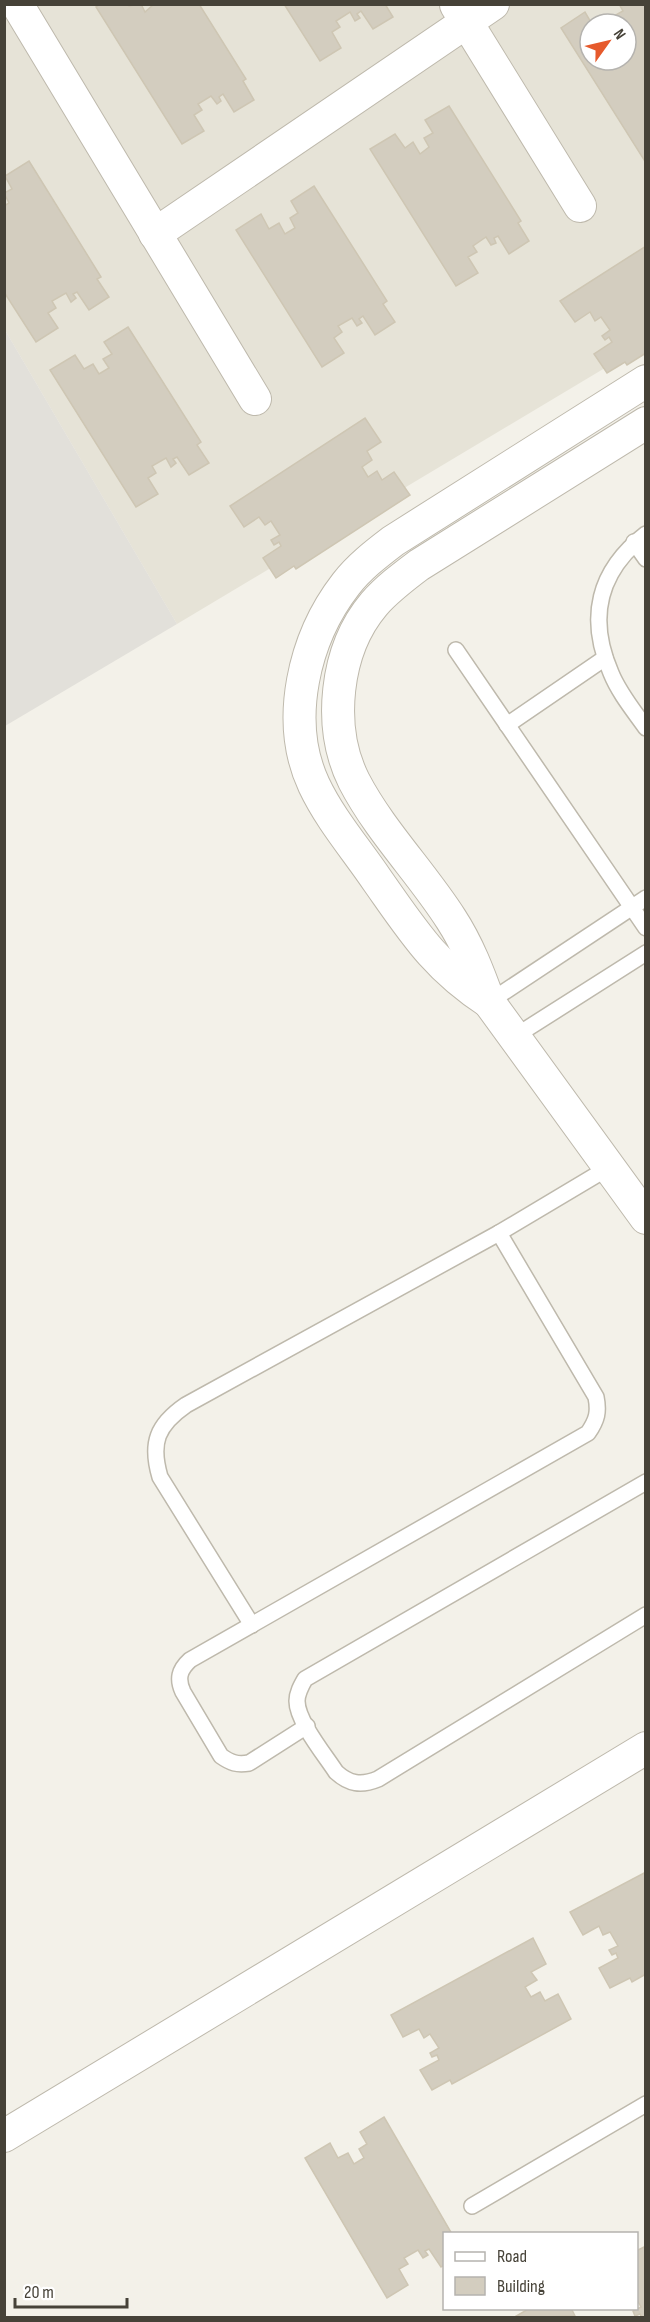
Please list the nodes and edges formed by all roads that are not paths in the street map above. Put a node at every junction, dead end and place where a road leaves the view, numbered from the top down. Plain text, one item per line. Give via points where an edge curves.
1 (17, 4) edge
2 (493, 4) edge
3 (461, 13) edge
4 (580, 206) dead end
5 (155, 234) junction
6 (645, 381) edge
7 (255, 399) dead end
8 (645, 423) edge
9 (640, 538) edge
10 (645, 559) edge
11 (456, 650) dead end
12 (605, 658) junction
13 (507, 725) junction
14 (645, 728) edge
15 (645, 898) edge
16 (632, 908) junction
17 (645, 928) edge
18 (645, 953) edge
19 (489, 1002) junction
20 (514, 1037) junction
21 (608, 1168) junction
22 (645, 1218) edge
23 (499, 1233) junction
24 (645, 1482) edge
25 (645, 1615) edge
26 (252, 1625) junction
27 (307, 1726) junction
28 (645, 1748) edge
29 (645, 2104) edge
30 (4, 2136) edge
31 (472, 2206) dead end

1 - 5 street
2 - 3 street
3 - 4 street
3 - 5 street
5 - 7 street
6 - 19 street via 369,560 330,606 306,663 301,693 305,754 314,784 328,810 441,966
8 - 19 street via 394,583 357,631 345,659 338,720 353,779 451,919
9 - 10 lane
9 - 12 lane via 611,570 599,604 599,641
11 - 13 lane
12 - 13 lane
12 - 14 lane via 611,676
13 - 16 lane
15 - 16 lane
16 - 17 lane
16 - 19 lane
18 - 20 lane
19 - 20 street
20 - 21 street
21 - 22 street
21 - 23 lane
23 - 26 lane via 596,1397 595,1423 588,1433
23 - 26 lane via 186,1405 161,1428 155,1444 160,1477
24 - 27 lane via 305,1679 297,1702
25 - 27 lane via 367,1784 344,1780
26 - 27 lane via 190,1660 179,1675 183,1692 221,1756 239,1765 249,1763
28 - 30 street
29 - 31 lane

